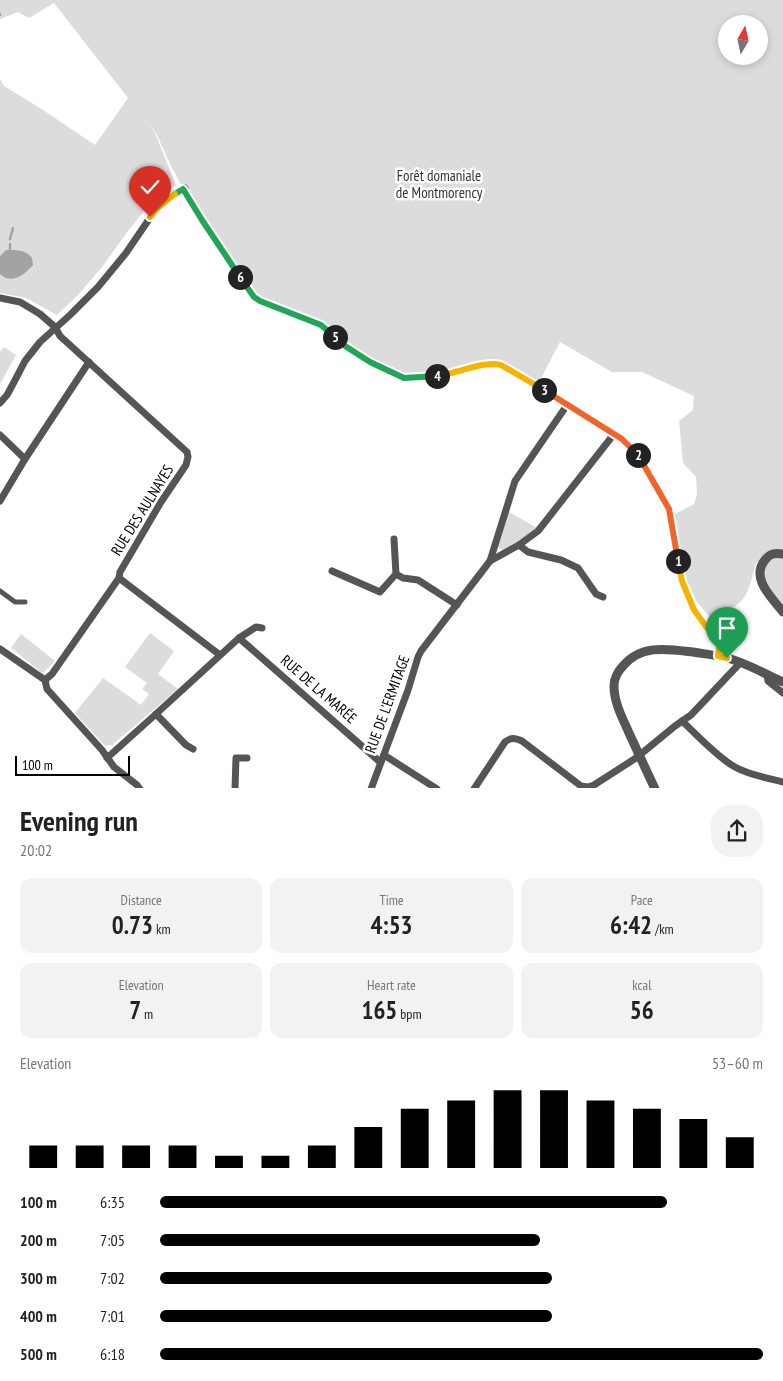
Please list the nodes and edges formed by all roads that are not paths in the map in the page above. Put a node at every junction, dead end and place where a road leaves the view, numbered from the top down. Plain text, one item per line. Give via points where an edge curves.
1 (0, 298) edge
2 (55, 327) junction
3 (89, 362) junction
4 (0, 403) edge
5 (567, 405) junction
6 (614, 434) junction
7 (0, 435) edge
8 (25, 459) junction
9 (0, 501) edge
10 (394, 539) dead end
11 (519, 545) junction
12 (495, 547) junction
13 (504, 553) junction
14 (783, 554) edge
15 (490, 561) junction
16 (332, 572) dead end
17 (396, 574) junction
18 (119, 578) junction
19 (0, 591) edge
20 (603, 597) dead end
21 (25, 602) dead end
22 (457, 605) junction
23 (783, 612) edge
24 (262, 628) dead end
25 (239, 638) junction
26 (0, 649) edge
27 (220, 655) junction
28 (718, 656) junction
29 (741, 662) junction
30 (45, 680) junction
31 (782, 688) edge
32 (156, 714) junction
33 (682, 721) junction
34 (193, 749) dead end
35 (384, 755) junction
36 (639, 756) junction
37 (107, 758) junction
38 (247, 758) dead end
39 (380, 762) junction
40 (783, 782) edge
41 (140, 788) edge
42 (235, 788) edge
43 (371, 788) edge
44 (437, 788) edge
45 (474, 788) edge
46 (655, 788) edge

1 - 2 street, RUE DES AULNAYES via 20,302
2 - 3 street, RUE DES AULNAYES via 60,336
2 - 4 street via 25,361
2 - 5 street via 98,287 156,209 184,188 254,297 266,304 321,325 342,344 370,362 404,378 442,376 497,364
3 - 8 street
3 - 18 street, RUE DES AULNAYES via 184,448 188,457 140,536
5 - 6 street
5 - 12 street via 515,480
6 - 11 street via 538,531
6 - 28 street via 636,451 669,509 682,581 694,610 718,643
7 - 8 street
8 - 9 street
10 - 17 street
11 - 13 street
11 - 20 street via 528,552 578,568 596,594
12 - 13 street
12 - 15 street
13 - 15 street
14 - 23 street via 768,556 762,564 760,578
15 - 22 street, RUE DE L'ERMITAGE
16 - 17 street via 380,592
17 - 22 street via 418,580
18 - 27 street, RUE DES AULNAYES
18 - 30 street
19 - 21 street via 15,602
22 - 35 street, RUE DE L'ERMITAGE via 418,657
24 - 25 street
25 - 27 street
25 - 39 street, RUE DE LA MARÉE
26 - 30 street
27 - 32 street
28 - 29 street
28 - 36 street via 658,649 637,654 620,669 614,685 615,694
29 - 31 street via 767,675
29 - 33 street
30 - 37 street via 48,689
32 - 34 street via 186,746
32 - 37 street
33 - 36 street
33 - 40 street via 733,766
35 - 39 street, RUE DE L'ERMITAGE
35 - 44 street
36 - 45 street via 594,785 584,787 522,741 512,738 505,742
36 - 46 street
37 - 41 street
38 - 42 street via 236,758
39 - 43 street, RUE DE L'ERMITAGE

